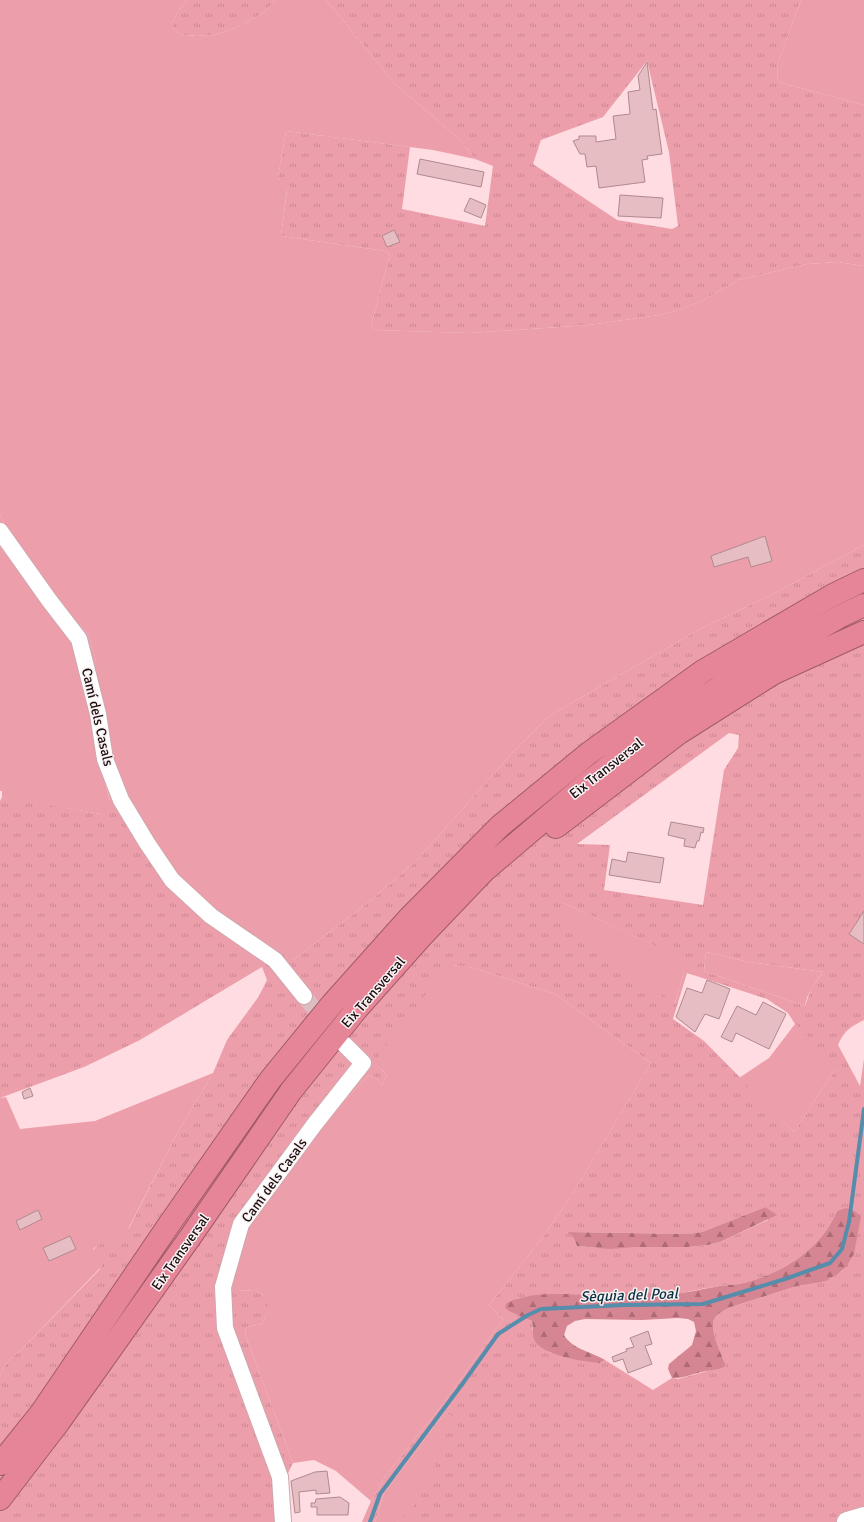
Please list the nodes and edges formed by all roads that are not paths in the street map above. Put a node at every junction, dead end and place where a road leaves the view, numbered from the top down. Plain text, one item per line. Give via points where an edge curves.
1 (0, 531) edge
2 (864, 575) edge
3 (864, 580) edge
4 (833, 595) junction
5 (864, 605) edge
6 (864, 632) edge
7 (422, 936) junction
8 (304, 996) tunnel mouth
9 (344, 1044) tunnel mouth
10 (0, 1464) edge
11 (0, 1499) edge
12 (864, 1517) edge
13 (283, 1522) edge
14 (846, 1522) edge

1 - 8 street, Camí dels Casals via 79,639 98,714 105,759 121,800 146,843 172,880 211,916 275,960
2 - 4 highway
3 - 4 highway, Eix Transversal
4 - 10 highway, Eix Transversal via 703,672 589,753 500,826 408,919 332,1004 270,1080 41,1413
5 - 7 highway, Eix Transversal via 733,678 652,733 585,784 485,870
6 - 7 highway via 774,673 679,733 542,838
7 - 11 highway, Eix Transversal via 356,1010 291,1091 60,1422
9 - 13 street, Camí dels Casals via 363,1063 241,1224 223,1287 225,1328 280,1477
12 - 14 street

